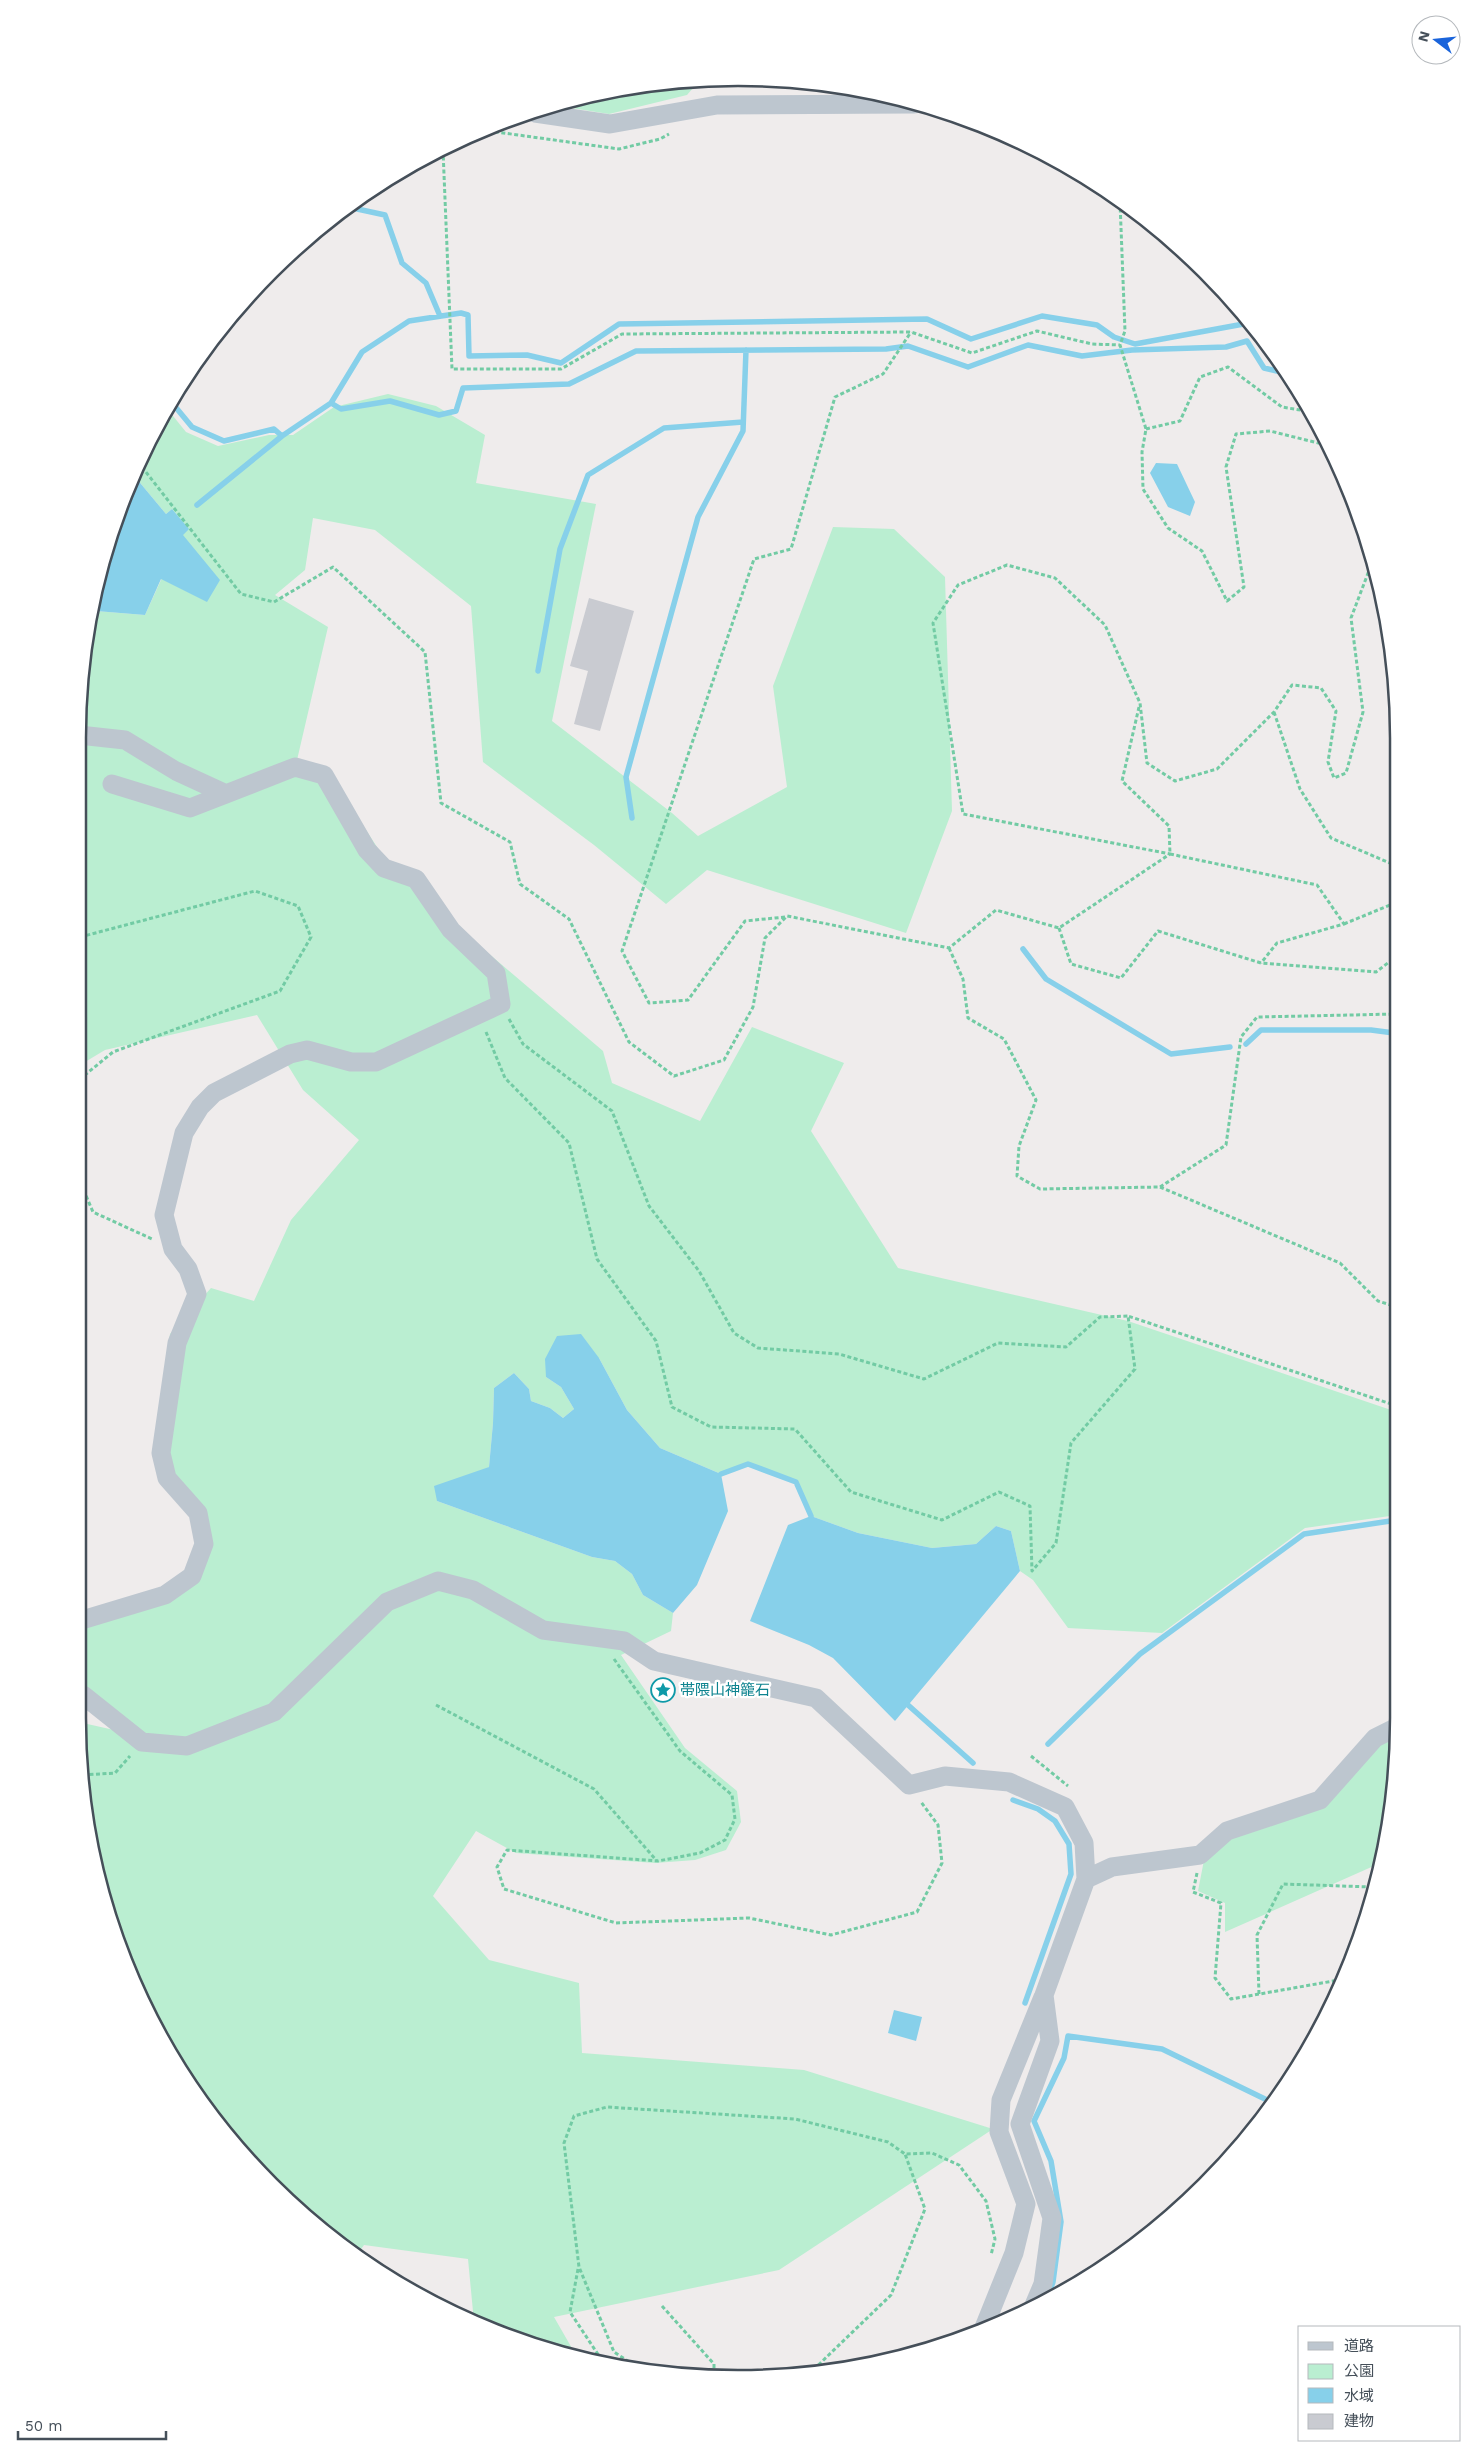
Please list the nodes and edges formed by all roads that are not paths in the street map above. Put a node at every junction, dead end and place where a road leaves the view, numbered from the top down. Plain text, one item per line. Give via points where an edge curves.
1 (889, 104) edge
2 (548, 115) edge
3 (86, 736) edge
4 (112, 784) dead end
5 (226, 794) junction
6 (86, 1619) edge
7 (86, 1697) edge
8 (1389, 1731) edge
9 (1086, 1879) junction
10 (1044, 1995) junction
11 (1038, 2297) edge
12 (987, 2320) edge

1 - 2 street via 717,105 610,124
3 - 5 street via 125,740 176,771
4 - 5 street via 190,808
5 - 6 street via 295,767 324,775 367,850 384,868 416,879 451,930 496,973 501,1004 376,1062 351,1062 307,1050 290,1054 214,1093 200,1107 184,1133 164,1215 173,1249 188,1269 197,1294 177,1343 161,1453 167,1478 198,1513 204,1544 192,1576 165,1595
7 - 9 street via 142,1742 187,1746 274,1712 387,1602 438,1581 472,1590 543,1630 624,1641 654,1661 816,1698 910,1785 945,1776 1009,1782 1065,1807 1084,1843
8 - 9 street via 1376,1738 1320,1800 1227,1831 1200,1856 1112,1866
9 - 10 street
10 - 11 street via 1050,2041 1020,2124 1052,2218 1043,2284
10 - 12 street via 1001,2100 999,2132 1026,2204 1014,2253

